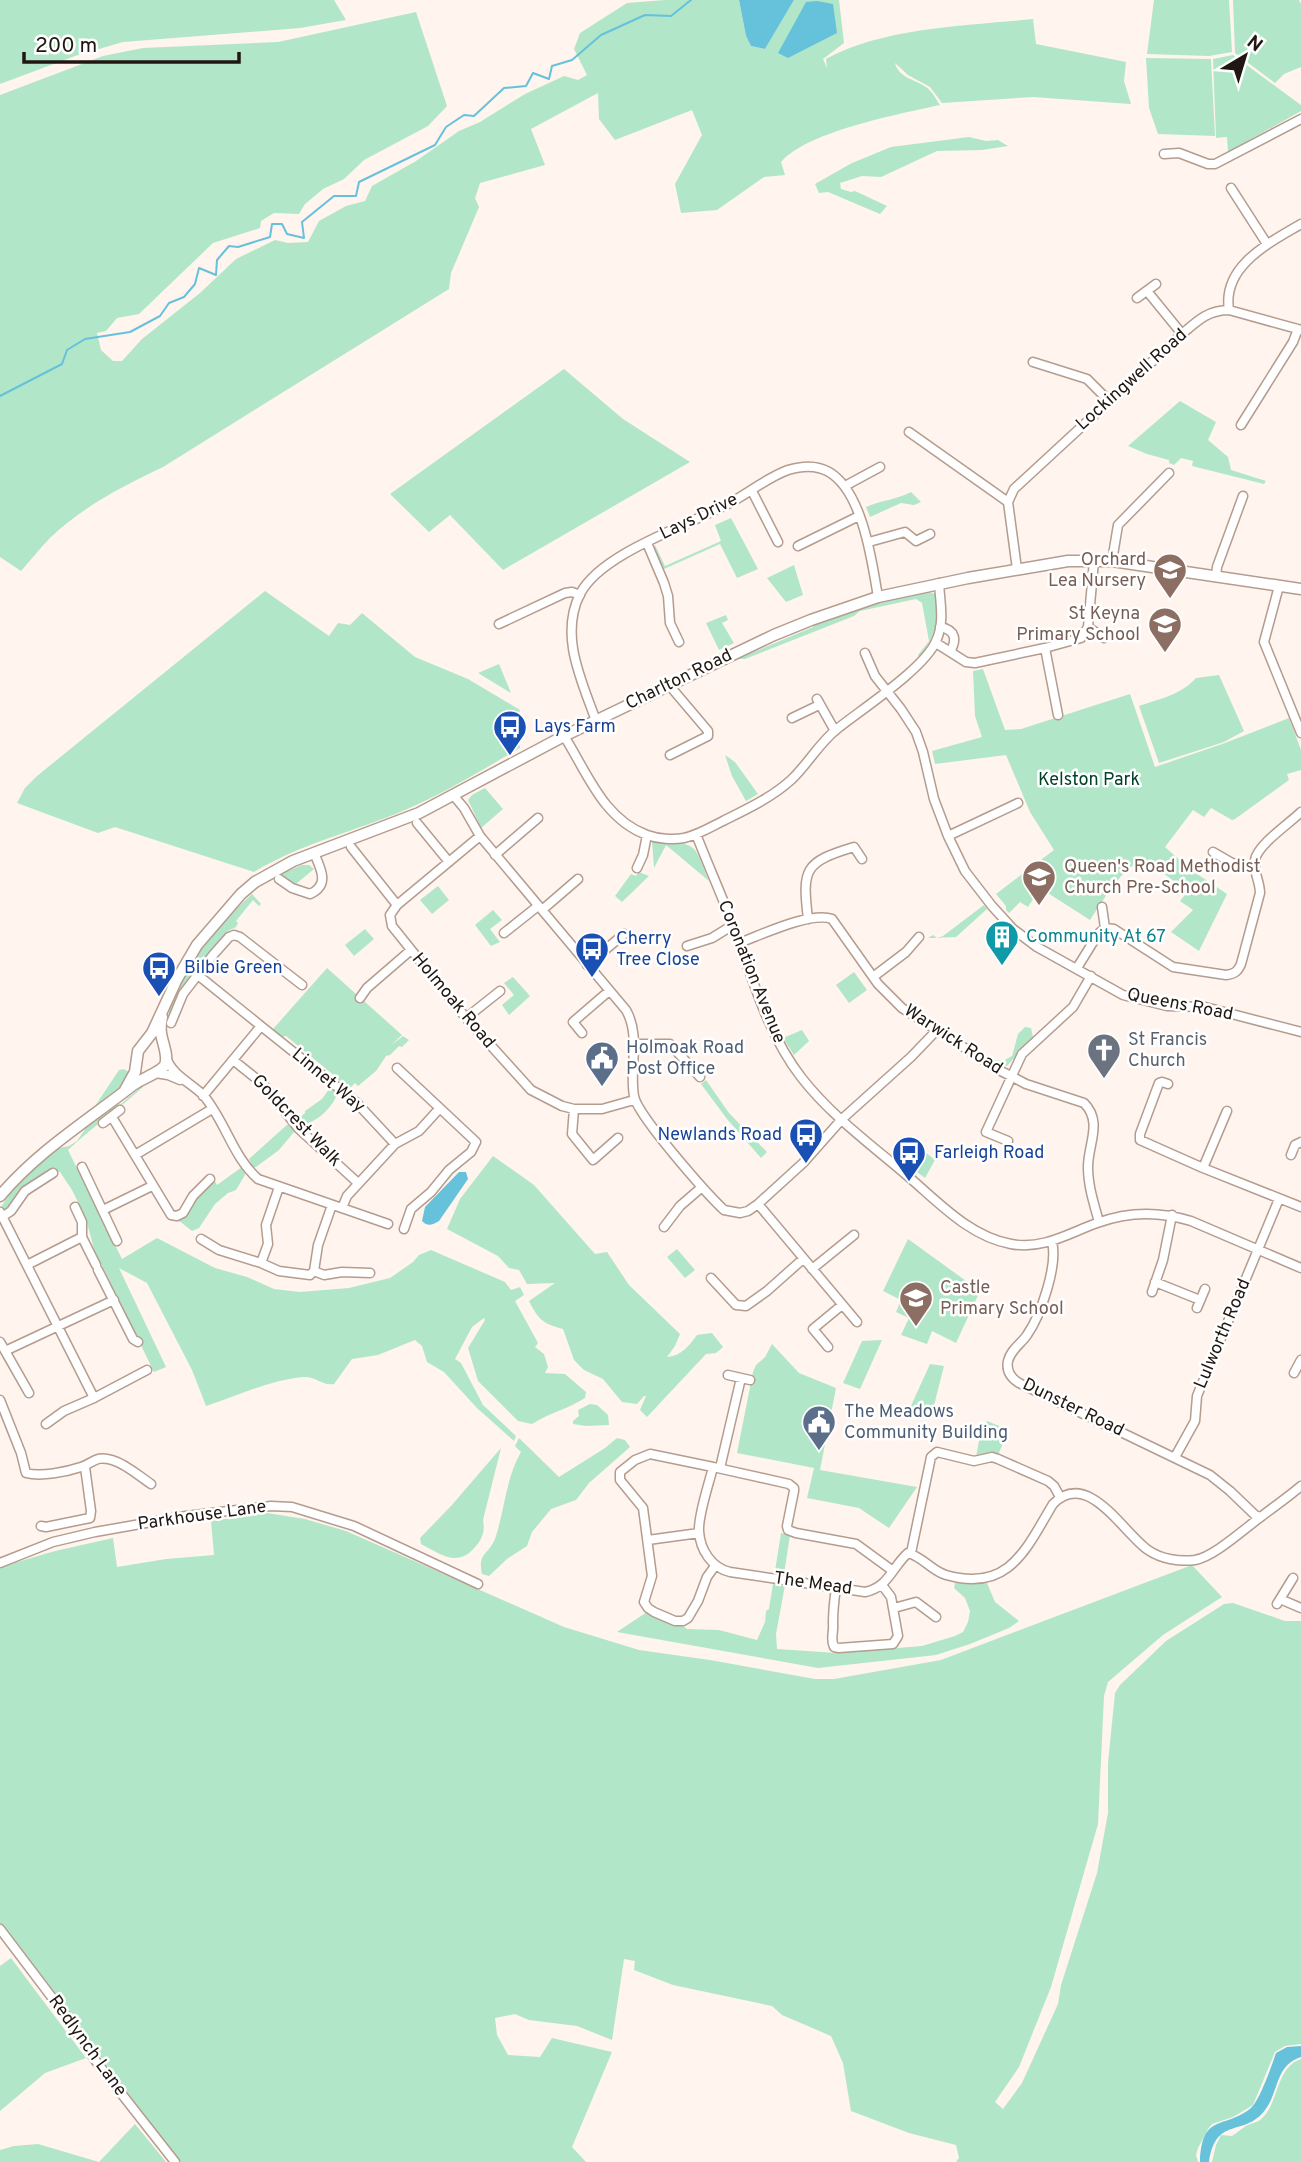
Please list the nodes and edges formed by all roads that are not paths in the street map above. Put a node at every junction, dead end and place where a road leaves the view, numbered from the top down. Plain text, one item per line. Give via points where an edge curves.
1 (1301, 119) edge
2 (1164, 153) dead end
3 (1231, 188) dead end
4 (1301, 224) edge
5 (1267, 244) junction
6 (1156, 284) dead end
7 (1147, 291) junction
8 (1137, 298) dead end
9 (1229, 310) junction
10 (1299, 330) edge
11 (1182, 334) junction
12 (1033, 362) dead end
13 (1109, 401) junction
14 (1241, 425) dead end
15 (912, 434) dead end
16 (880, 467) dead end
17 (1168, 473) dead end
18 (845, 486) junction
19 (752, 491) junction
20 (1243, 496) dead end
21 (1008, 502) junction
22 (859, 516) junction
23 (930, 534) dead end
24 (778, 542) dead end
25 (869, 542) junction
26 (647, 543) junction
27 (798, 546) dead end
28 (1094, 561) junction
29 (1112, 561) junction
30 (1017, 569) junction
31 (1216, 577) junction
32 (939, 583) junction
33 (1284, 587) junction
34 (1301, 591) edge
35 (580, 595) junction
36 (878, 597) junction
37 (499, 624) dead end
38 (940, 627) junction
39 (1088, 627) junction
40 (1104, 638) dead end
41 (679, 642) dead end
42 (936, 643) junction
43 (1045, 648) junction
44 (950, 652) junction
45 (865, 653) dead end
46 (669, 685) junction
47 (886, 692) junction
48 (1058, 715) dead end
49 (793, 718) dead end
50 (596, 721) junction
51 (835, 731) junction
52 (1301, 733) edge
53 (564, 736) junction
54 (670, 755) dead end
55 (453, 795) junction
56 (1018, 803) dead end
57 (1301, 812) edge
58 (538, 818) dead end
59 (417, 823) dead end
60 (696, 834) junction
61 (647, 835) junction
62 (480, 836) junction
63 (948, 836) junction
64 (351, 847) dead end
65 (1213, 852) dead end
66 (314, 853) junction
67 (495, 855) junction
68 (862, 859) dead end
69 (449, 862) junction
70 (1254, 867) junction
71 (637, 869) dead end
72 (578, 879) dead end
73 (279, 880) dead end
74 (397, 905) junction
75 (1102, 907) dead end
76 (540, 908) junction
77 (807, 919) junction
78 (733, 925) junction
79 (1105, 928) junction
80 (504, 933) dead end
81 (624, 934) dead end
82 (919, 937) dead end
83 (739, 943) junction
84 (687, 946) dead end
85 (411, 950) junction
86 (587, 965) junction
87 (1077, 968) junction
88 (199, 976) junction
89 (1091, 976) junction
90 (873, 977) junction
91 (302, 985) dead end
92 (500, 991) dead end
93 (609, 991) junction
94 (360, 998) dead end
95 (162, 1012) junction
96 (467, 1018) junction
97 (171, 1023) dead end
98 (261, 1026) junction
99 (936, 1031) junction
100 (1301, 1032) edge
101 (582, 1033) dead end
102 (634, 1044) junction
103 (142, 1047) junction
104 (165, 1054) junction
105 (233, 1060) junction
106 (137, 1062) junction
107 (397, 1068) dead end
108 (154, 1073) junction
109 (1011, 1076) junction
110 (700, 1077) dead end
111 (189, 1084) junction
112 (1168, 1084) dead end
113 (124, 1092) junction
114 (203, 1096) junction
115 (634, 1100) junction
116 (212, 1109) junction
117 (439, 1109) junction
118 (574, 1109) junction
119 (120, 1110) dead end
120 (1227, 1111) dead end
121 (112, 1117) junction
122 (842, 1119) junction
123 (103, 1123) dead end
124 (618, 1138) dead end
125 (1009, 1141) dead end
126 (1301, 1142) edge
127 (396, 1144) junction
128 (135, 1155) junction
129 (1291, 1155) dead end
130 (82, 1167) dead end
131 (1203, 1168) junction
132 (53, 1173) dead end
133 (209, 1179) dead end
134 (358, 1183) junction
135 (152, 1186) junction
136 (279, 1187) junction
137 (702, 1187) junction
138 (0, 1196) edge
139 (1279, 1199) junction
140 (758, 1204) junction
141 (332, 1205) junction
142 (75, 1207) dead end
143 (1301, 1207) edge
144 (342, 1208) junction
145 (103, 1210) junction
146 (1172, 1215) junction
147 (2, 1220) edge
148 (1099, 1222) junction
149 (388, 1224) dead end
150 (664, 1227) dead end
151 (404, 1229) dead end
152 (854, 1235) dead end
153 (82, 1237) junction
154 (201, 1239) dead end
155 (117, 1241) dead end
156 (1052, 1242) junction
157 (1259, 1250) junction
158 (803, 1259) junction
159 (261, 1264) junction
160 (27, 1265) junction
161 (1301, 1268) edge
162 (812, 1269) junction
163 (314, 1271) junction
164 (370, 1273) dead end
165 (711, 1278) dead end
166 (1155, 1282) junction
167 (1205, 1289) dead end
168 (1152, 1292) dead end
169 (114, 1300) junction
170 (842, 1305) junction
171 (857, 1322) dead end
172 (57, 1328) junction
173 (0, 1342) edge
174 (138, 1342) dead end
175 (828, 1347) dead end
176 (5, 1350) junction
177 (1301, 1360) edge
178 (147, 1370) dead end
179 (1294, 1373) dead end
180 (728, 1376) dead end
181 (29, 1393) dead end
182 (94, 1398) junction
183 (0, 1400) edge
184 (46, 1424) dead end
185 (1175, 1457) junction
186 (85, 1466) junction
187 (717, 1468) junction
188 (151, 1484) dead end
189 (1301, 1486) edge
190 (1059, 1497) junction
191 (1260, 1517) junction
192 (41, 1526) dead end
193 (699, 1533) junction
194 (648, 1540) junction
195 (911, 1553) junction
196 (0, 1563) edge
197 (715, 1566) junction
198 (893, 1571) junction
199 (1293, 1578) dead end
200 (478, 1584) dead end
201 (882, 1585) junction
202 (836, 1588) junction
203 (894, 1608) junction
204 (1301, 1608) edge
205 (936, 1617) dead end
206 (0, 1928) edge
207 (175, 2162) edge

1 - 2 street via 1215,164
3 - 5 street
4 - 5 street
5 - 9 street via 1247,260 1233,283 1227,296
6 - 7 street
7 - 8 street
7 - 11 street
9 - 10 street
9 - 11 street, Lockingwell Road via 1205,315
10 - 14 street
11 - 13 street, Lockingwell Road
12 - 13 street via 1087,379
13 - 21 street, Lockingwell Road via 1014,489
15 - 21 street
16 - 18 street
17 - 29 street via 1118,525
18 - 19 street, Lays Drive via 827,471 802,467
18 - 22 street
19 - 24 street, Lays Drive
19 - 26 street, Lays Drive
20 - 31 street
21 - 30 street
22 - 25 street
22 - 27 street
23 - 25 street via 916,541 905,532
25 - 36 street
26 - 35 street, Lays Drive via 619,555 587,582
26 - 41 street, Lays Drive via 664,583 670,623
28 - 29 street, Charlton Road
28 - 30 street, Charlton Road
28 - 39 street
29 - 31 street, Charlton Road
30 - 32 street, Charlton Road
31 - 33 street, Charlton Road
32 - 36 street, Charlton Road
32 - 38 street
33 - 34 street, Charlton Road
33 - 52 street via 1264,642
35 - 37 street via 565,593
35 - 50 street, Lays Drive via 571,634 578,672
36 - 46 street, Charlton Road via 786,630
38 - 42 street
38 - 44 street via 954,635
39 - 40 street
39 - 43 street via 1081,638
42 - 44 street
42 - 47 street
43 - 44 street via 975,663
43 - 48 street
45 - 47 street, Queens Road
46 - 50 street, Charlton Road
46 - 54 street via 708,731 703,740
47 - 51 street
47 - 63 street, Queens Road via 916,732
49 - 51 street via 818,702
50 - 53 street, Charlton Road
51 - 60 street via 778,791
53 - 55 street, Charlton Road
53 - 61 street via 600,797 616,816
55 - 62 street
55 - 66 street, Charlton Road via 393,824
56 - 63 street
57 - 70 street via 1263,846
58 - 67 street
59 - 69 street
60 - 61 street via 674,839
60 - 78 street, Coronation Avenue
61 - 71 street
62 - 67 street
62 - 69 street
63 - 87 street, Queens Road via 965,871 1013,929
64 - 74 street
65 - 70 street via 1232,863
66 - 73 street via 323,882 315,892 303,892
66 - 95 street, Charlton Road via 272,870 240,894 197,945
67 - 76 street
68 - 77 street via 854,847 831,854 809,870 804,893
69 - 74 street
70 - 79 street via 1260,893 1241,964 1233,975 1173,967 1114,929
72 - 76 street
74 - 85 street, Holmoak Road via 390,915 391,926
75 - 79 street
76 - 80 street
76 - 86 street
77 - 83 street
77 - 90 street, Warwick Road via 832,919
78 - 83 street, Coronation Avenue
78 - 84 street
79 - 87 street
81 - 86 street
82 - 90 street
83 - 122 street, Coronation Avenue via 776,1040 806,1083
85 - 94 street
85 - 96 street, Holmoak Road
86 - 93 street
87 - 89 street, Queens Road
88 - 91 street via 234,935
88 - 97 street via 183,994
88 - 98 street, Linnet Way
89 - 100 street, Queens Road via 1132,998 1167,1006 1206,1007
89 - 109 street via 1077,1002 1024,1051
90 - 99 street, Warwick Road via 902,1008
92 - 96 street
93 - 101 street via 573,1022
93 - 102 street via 630,1017
95 - 103 street, Charlton Road
95 - 104 street, Charlton Road
96 - 118 street, Holmoak Road via 531,1090
98 - 105 street
98 - 127 street, Linnet Way via 344,1092
99 - 109 street, Warwick Road
99 - 122 street
102 - 110 street via 670,1044
102 - 115 street
103 - 104 street via 156,1044
103 - 106 street, Charlton Road
104 - 108 street via 164,1066
104 - 111 street via 172,1069
105 - 114 street
105 - 134 street, Goldcrest Walk via 263,1084 299,1129
106 - 108 street via 142,1070
106 - 113 street, Charlton Road
107 - 117 street
108 - 111 street
108 - 113 street
109 - 125 street via 986,1132
109 - 148 street, Warwick Road via 1090,1109 1095,1123 1088,1165
111 - 114 street
112 - 131 street via 1159,1083 1140,1140
113 - 138 street via 53,1143
114 - 116 street
115 - 118 street, Holmoak Road via 602,1109
115 - 137 street
116 - 128 street
116 - 136 street via 251,1172
117 - 127 street via 419,1131
117 - 151 street via 474,1138 474,1147 411,1209
118 - 124 street via 572,1134 593,1160
119 - 121 street
120 - 131 street
121 - 123 street
121 - 128 street
122 - 140 street
122 - 156 street, Coronation Avenue via 981,1233 1012,1244
126 - 129 street
127 - 134 street
128 - 135 street
130 - 145 street
131 - 139 street
132 - 147 street via 25,1191
133 - 135 street via 183,1213 173,1216
134 - 144 street
135 - 145 street
136 - 141 street
136 - 159 street via 266,1225 268,1244
137 - 140 street via 731,1213
137 - 150 street
139 - 143 street
139 - 157 street, Lulworth Road
140 - 158 street
141 - 144 street
141 - 163 street
142 - 153 street
144 - 149 street
145 - 155 street
146 - 148 street, Coronation Avenue via 1151,1212
146 - 157 street, Coronation Avenue
146 - 166 street
147 - 160 street
148 - 156 street, Coronation Avenue
152 - 162 street
153 - 160 street
153 - 169 street
154 - 159 street
156 - 185 street, Dunster Road via 1051,1279 1029,1333 1008,1359 1010,1376
157 - 161 street, Coronation Avenue
157 - 185 street, Lulworth Road via 1198,1396 1193,1427
158 - 162 street
158 - 165 street via 746,1306 736,1305
159 - 163 street via 279,1271 310,1275
160 - 172 street
162 - 170 street
163 - 164 street via 324,1275
166 - 167 street via 1199,1304
166 - 168 street
169 - 172 street
169 - 174 street
170 - 171 street
170 - 175 street via 813,1329
172 - 176 street
172 - 182 street
173 - 176 street
176 - 181 street
177 - 179 street
178 - 182 street
180 - 187 street via 746,1379
182 - 184 street via 64,1410
183 - 186 street via 26,1473
185 - 191 street, Dunster Road via 1210,1475
186 - 188 street via 102,1458 113,1460
186 - 192 street via 90,1518
187 - 193 street
187 - 194 street via 650,1454 620,1472 620,1480 643,1508
187 - 198 street via 789,1484 794,1491 788,1530 856,1544
189 - 191 street
190 - 191 street via 1077,1494 1099,1502 1149,1551 1174,1560 1205,1557
190 - 195 street via 1021,1556 1002,1571 974,1580 961,1578 946,1575
190 - 195 street via 1048,1481 998,1459 974,1461 937,1452 931,1457
193 - 194 street
193 - 197 street
194 - 197 street via 652,1576 644,1602 653,1612 676,1621 688,1618
195 - 198 street
196 - 200 street, Parkhouse Lane via 53,1542 95,1532 271,1506 292,1507 354,1527
197 - 202 street, The Mead
198 - 201 street
199 - 204 street via 1279,1601
201 - 202 street, The Mead via 865,1592
201 - 203 street
202 - 203 street via 834,1647 892,1644 898,1636
203 - 205 street via 916,1602
206 - 207 street, Redlynch Lane

